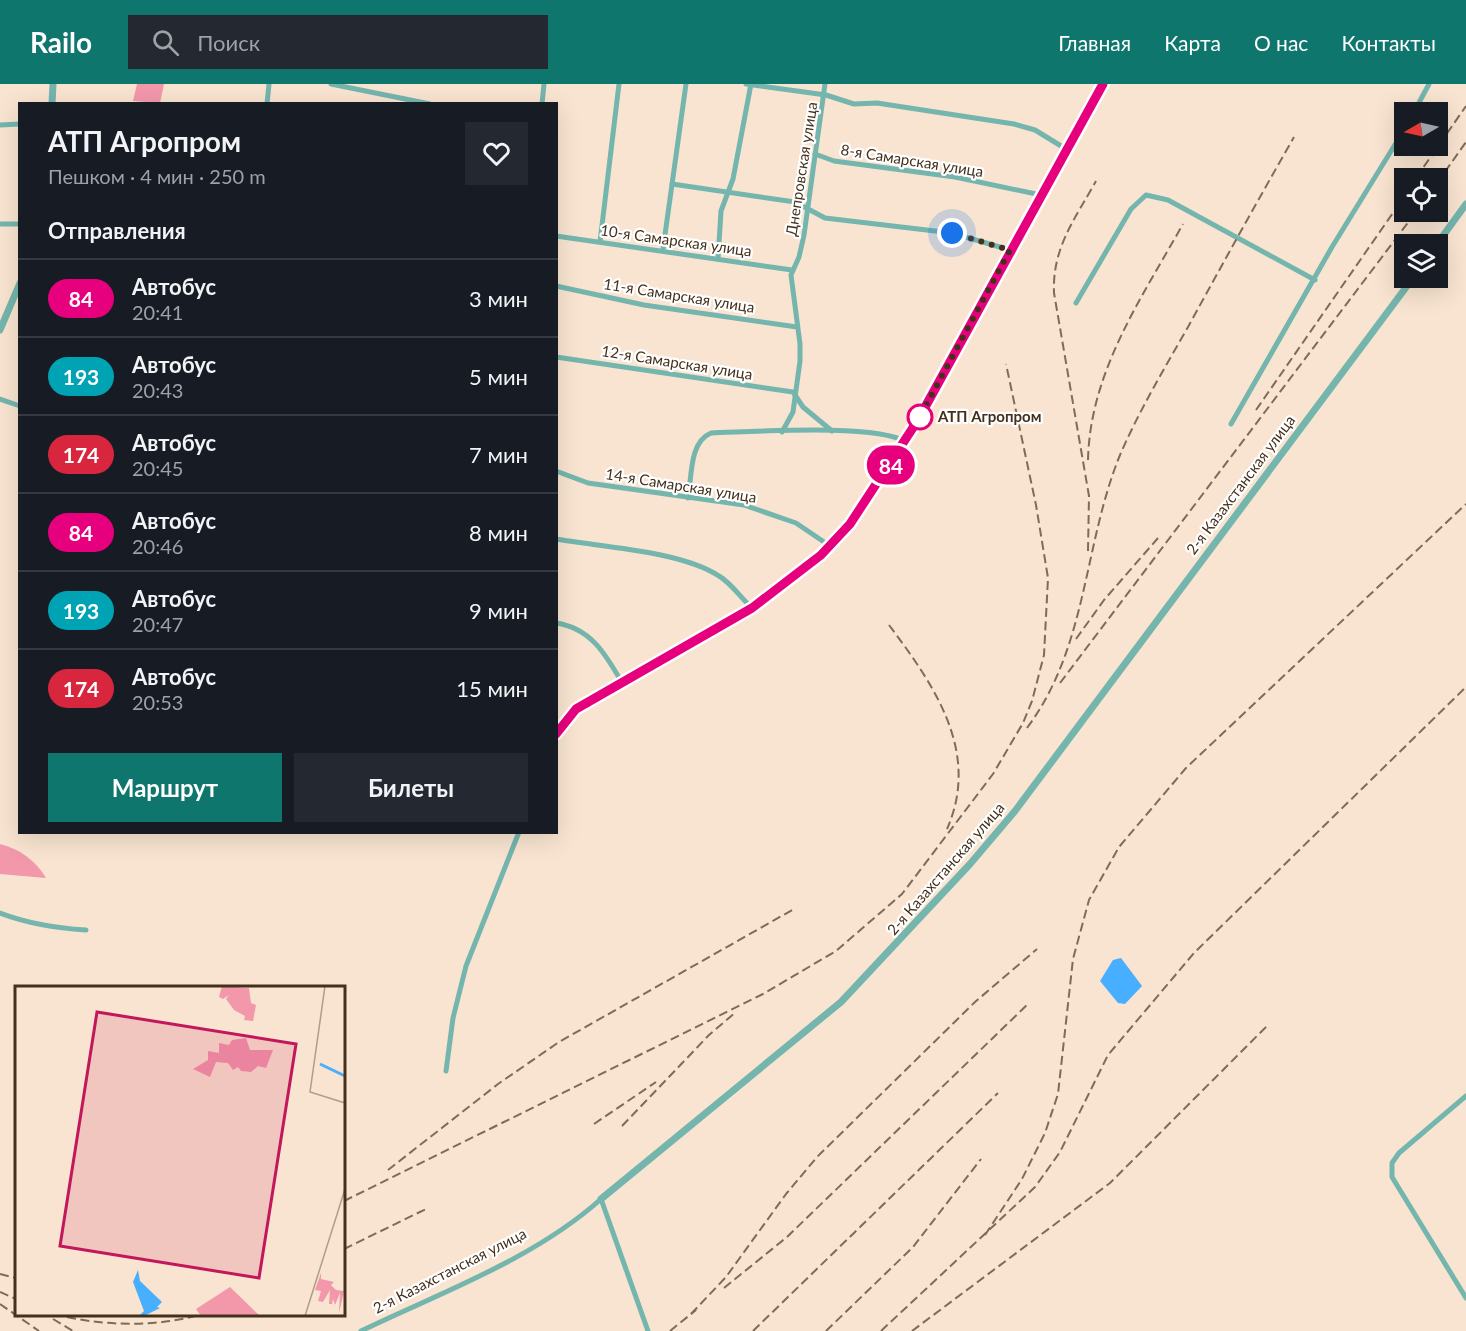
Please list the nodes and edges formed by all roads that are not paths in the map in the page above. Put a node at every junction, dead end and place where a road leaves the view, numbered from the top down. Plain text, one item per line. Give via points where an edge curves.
1 (53, 84) edge
2 (269, 84) edge
3 (331, 84) edge
4 (544, 84) edge
5 (619, 84) edge
6 (686, 84) edge
7 (749, 84) edge
8 (825, 84) edge
9 (1103, 84) edge
10 (1429, 84) edge
11 (826, 95) junction
12 (52, 102) edge
13 (267, 102) edge
14 (420, 102) edge
15 (542, 102) edge
16 (1419, 102) edge
17 (18, 123) edge
18 (0, 125) edge
19 (1394, 147) edge
20 (1066, 149) junction
21 (815, 154) junction
22 (672, 184) junction
23 (727, 192) junction
24 (1041, 195) junction
25 (806, 209) junction
26 (1465, 209) edge
27 (0, 224) edge
28 (18, 224) edge
29 (1445, 234) edge
30 (558, 236) edge
31 (600, 242) junction
32 (663, 249) junction
33 (1010, 250) junction
34 (718, 259) junction
35 (792, 270) junction
36 (1315, 280) junction
37 (558, 286) edge
38 (18, 288) edge
39 (1406, 288) edge
40 (1076, 303) dead end
41 (0, 308) edge
42 (10, 308) junction
43 (797, 327) junction
44 (0, 330) edge
45 (558, 357) edge
46 (793, 392) junction
47 (0, 399) edge
48 (18, 405) edge
49 (1231, 424) dead end
50 (832, 431) junction
51 (782, 432) junction
52 (906, 442) junction
53 (558, 472) edge
54 (688, 498) junction
55 (558, 539) edge
56 (830, 546) junction
57 (752, 608) junction
58 (558, 623) edge
59 (621, 681) junction
60 (558, 732) edge
61 (518, 834) edge
62 (0, 913) edge
63 (86, 930) dead end
64 (446, 1071) dead end
65 (1466, 1096) edge
66 (601, 1199) junction
67 (1466, 1298) edge
68 (361, 1331) edge
69 (648, 1331) edge

1 - 12 street
2 - 13 street
3 - 14 street
4 - 15 street
5 - 31 street
6 - 22 street
7 - 11 street
7 - 23 street via 733,179
8 - 11 street, Днепровская улица
9 - 20 street
10 - 16 street
11 - 20 street via 854,104 877,103 1014,124 1035,130
11 - 21 street, Днепровская улица
17 - 18 street
19 - 36 street
20 - 24 street
21 - 24 street, 8-я Самарская улица via 834,161 956,177
21 - 25 street, Днепровская улица
22 - 23 street
22 - 32 street
23 - 25 street via 795,202
23 - 34 street via 721,211
24 - 33 street
25 - 33 street via 825,218 952,233
25 - 35 street, Днепровская улица via 801,251
26 - 29 street
27 - 28 street
30 - 31 street, 10-я Самарская улица
31 - 32 street, 10-я Самарская улица
32 - 34 street, 10-я Самарская улица
33 - 52 street
34 - 35 street, 10-я Самарская улица
35 - 43 street, Днепровская улица via 790,282
36 - 40 street via 1168,200 1146,195 1131,209
36 - 49 street
37 - 43 street, 11-я Самарская улица via 644,305
38 - 42 street
39 - 66 street, 2-я Казахстанская улица via 1015,811 970,864 841,1002
41 - 42 street
42 - 44 street
43 - 46 street, Днепровская улица via 800,361
45 - 46 street, 12-я Самарская улица
46 - 50 street via 803,407
46 - 51 street, Днепровская улица via 792,412
47 - 48 street
50 - 51 street
50 - 52 street via 896,435
51 - 54 street via 711,432 702,437 697,445
52 - 56 street via 861,510
53 - 54 street, 14-я Самарская улица via 588,483
54 - 56 street, 14-я Самарская улица via 768,513 796,523
55 - 57 street via 672,558 711,571
56 - 57 street
57 - 59 street
58 - 59 street via 580,628 611,663
59 - 60 street via 576,709
61 - 64 street via 466,966 453,1018
62 - 63 street via 27,923
65 - 67 street via 1392,1163 1392,1177
66 - 68 street, 2-я Казахстанская улица via 583,1215 510,1260
66 - 69 street

